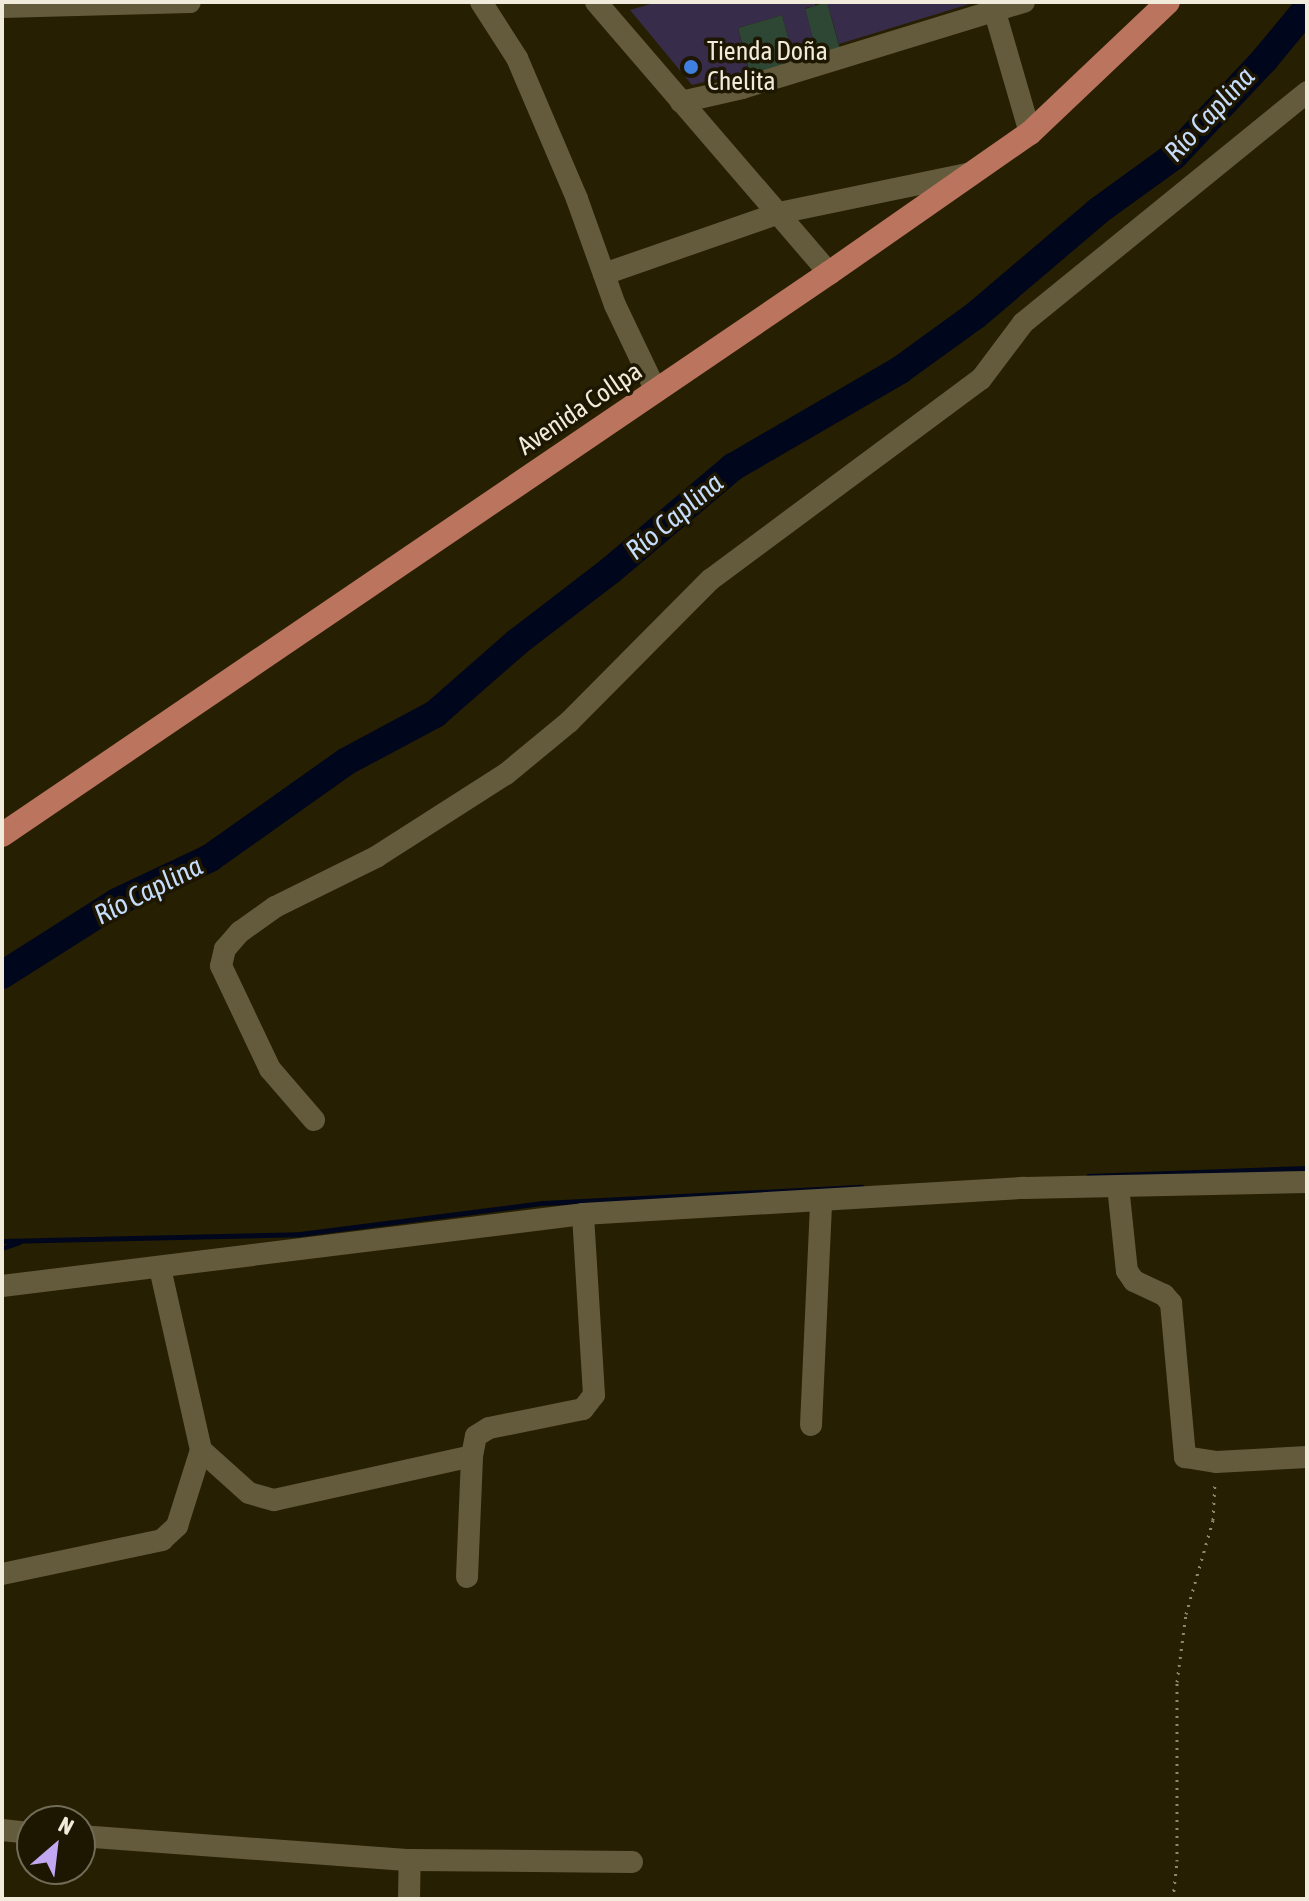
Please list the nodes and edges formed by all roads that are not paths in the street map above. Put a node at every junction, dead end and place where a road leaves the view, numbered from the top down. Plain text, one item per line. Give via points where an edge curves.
1 (190, 2) edge
2 (481, 2) edge
3 (596, 2) edge
4 (1024, 2) edge
5 (1168, 2) edge
6 (993, 6) edge
7 (2, 7) edge
8 (1307, 92) edge
9 (681, 102) junction
10 (1030, 133) junction
11 (967, 174) junction
12 (779, 213) junction
13 (829, 273) junction
14 (604, 274) junction
15 (656, 391) junction
16 (2, 835) edge
17 (314, 1120) dead end
18 (1307, 1182) edge
19 (1118, 1186) junction
20 (821, 1202) junction
21 (583, 1214) junction
22 (160, 1268) junction
23 (2, 1286) edge
24 (811, 1425) dead end
25 (201, 1450) junction
26 (472, 1456) junction
27 (1307, 1457) edge
28 (2, 1574) edge
29 (467, 1577) dead end
30 (96, 1837) edge
31 (410, 1860) junction
32 (632, 1862) dead end
33 (409, 1899) edge

1 - 7 street
2 - 14 street via 517,58
3 - 9 street
4 - 6 street
5 - 10 main road, Avenida Collpa
6 - 9 street via 742,88
6 - 10 street
8 - 17 street via 1023,323 981,379 710,580 569,722 506,774 376,857 275,907 240,932 225,949 221,966 270,1069
9 - 12 street
10 - 11 main road, Avenida Collpa
11 - 12 street
11 - 13 main road, Avenida Collpa
12 - 13 street
12 - 14 street
13 - 15 main road, Avenida Collpa
14 - 15 street
15 - 16 main road, Avenida Collpa
18 - 19 street
19 - 20 street
19 - 27 street via 1127,1271 1171,1303 1185,1457 1216,1462
20 - 21 street
20 - 24 street
21 - 22 street
21 - 26 street via 594,1395 583,1409 489,1428 476,1436
22 - 23 street
22 - 25 street
25 - 26 street via 249,1493 274,1500
25 - 28 street via 177,1526 162,1540
26 - 29 street
30 - 31 street
31 - 32 street
31 - 33 street

